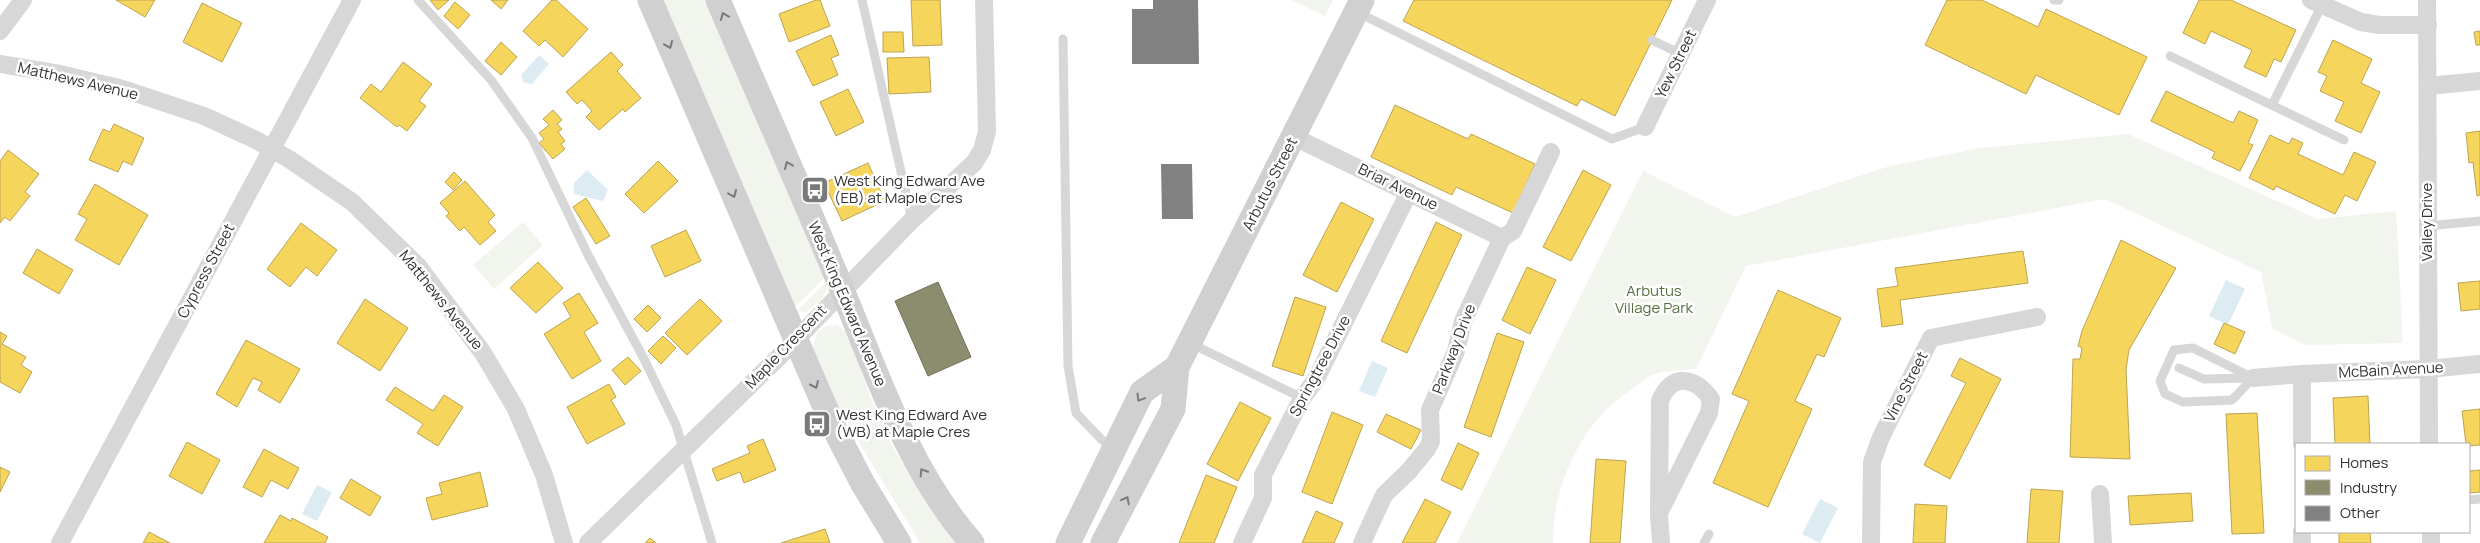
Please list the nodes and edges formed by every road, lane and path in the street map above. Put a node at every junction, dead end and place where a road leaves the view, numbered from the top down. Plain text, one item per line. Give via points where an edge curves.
1 (23, 0) edge
2 (352, 0) edge
3 (418, 0) edge
4 (650, 0) edge
5 (718, 0) edge
6 (862, 0) edge
7 (984, 0) edge
8 (1707, 0) edge
9 (2054, 0) edge
10 (2059, 0) edge
11 (2427, 0) edge
12 (2317, 2) edge
13 (1359, 6) edge
14 (2428, 25) junction
15 (0, 31) edge
16 (1063, 39) dead end
17 (1652, 40) dead end
18 (1681, 54) junction
19 (2170, 56) dead end
20 (0, 64) edge
21 (2480, 81) edge
22 (2428, 86) junction
23 (2272, 105) junction
24 (1645, 127) joint
25 (1294, 137) junction
26 (2344, 140) dead end
27 (272, 149) junction
28 (1551, 152) dead end
29 (1409, 192) junction
30 (912, 220) junction
31 (2480, 221) edge
32 (2427, 226) junction
33 (1502, 238) junction
34 (842, 290) junction
35 (2037, 317) dead end
36 (795, 341) junction
37 (1189, 343) junction
38 (2480, 364) edge
39 (1177, 367) junction
40 (2179, 368) dead end
41 (2428, 370) junction
42 (2302, 374) junction
43 (2253, 378) junction
44 (1302, 398) junction
45 (2302, 443) edge
46 (2429, 443) edge
47 (1115, 448) junction
48 (682, 449) junction
49 (2100, 494) dead end
50 (1659, 513) junction
51 (1709, 534) dead end
52 (60, 543) edge
53 (564, 543) edge
54 (588, 543) edge
55 (712, 543) edge
56 (899, 543) edge
57 (972, 543) edge
58 (1068, 543) edge
59 (1103, 543) edge
60 (1242, 543) edge
61 (1362, 543) edge
62 (1661, 543) edge
63 (1704, 543) edge
64 (1871, 543) edge
65 (2103, 543) edge

1 - 15 street
2 - 27 street, Cypress Street
3 - 48 lane via 491,80 532,138 676,425
4 -> 36 main road
34 -> 5 main road, West King Edward Avenue
6 - 30 lane
7 - 30 street, Maple Crescent via 987,132 982,150 974,163
8 - 18 street, Yew Street
9 - 10 lane
11 - 14 street, Valley Drive
12 - 14 street via 2361,22
12 - 23 lane
13 - 24 lane via 1612,139
13 - 25 main road, Arbutus Street
14 - 22 street, Valley Drive
16 - 47 lane via 1068,366 1076,413 1102,440
17 - 18 lane
18 - 24 street, Yew Street
19 - 23 lane
20 - 27 street, Matthews Avenue via 124,89 204,116
21 - 22 street
22 - 32 street, Valley Drive
23 - 26 lane
25 - 29 street, Briar Avenue
25 - 37 main road, Arbutus Street
27 - 52 street, Cypress Street
27 - 53 street, Matthews Avenue via 352,202 418,266 483,353 516,409 544,475
28 - 33 street, Parkway Drive via 1513,231
29 - 33 street, Briar Avenue
29 - 44 street, Springtree Drive via 1315,380
30 - 34 street, Maple Crescent
31 - 32 lane
32 - 41 street, Valley Drive
33 - 61 street, Parkway Drive via 1463,321 1456,351 1430,410 1431,441 1409,471 1384,495
34 - 36 street, Maple Crescent
57 -> 34 main road, West King Edward Avenue via 921,471 898,428
35 - 64 street, Vine Street via 1931,338 1881,437 1872,462
36 - 48 street, Maple Crescent
36 -> 56 main road via 834,428
37 - 39 main road, Arbutus Street
37 - 44 lane
38 - 41 street, McBain Avenue
39 -> 47 main road, Arbutus Street via 1142,392
59 -> 39 main road, Arbutus Street via 1173,409
40 - 43 lane via 2204,379
41 - 42 street, McBain Avenue
41 - 46 street, Valley Drive
42 - 43 street, McBain Avenue
42 - 45 street
43 - 43 lane via 2193,348 2174,350 2160,381 2165,394 2183,402 2232,400
44 - 60 street, Springtree Drive via 1263,475 1263,498
47 - 58 main road, Arbutus Street
48 - 54 street, Maple Crescent
48 - 55 lane
49 - 65 street
50 - 50 street via 1709,413 1711,399 1703,387 1686,380 1674,383 1664,391 1660,401
50 - 62 street
51 - 63 lane

